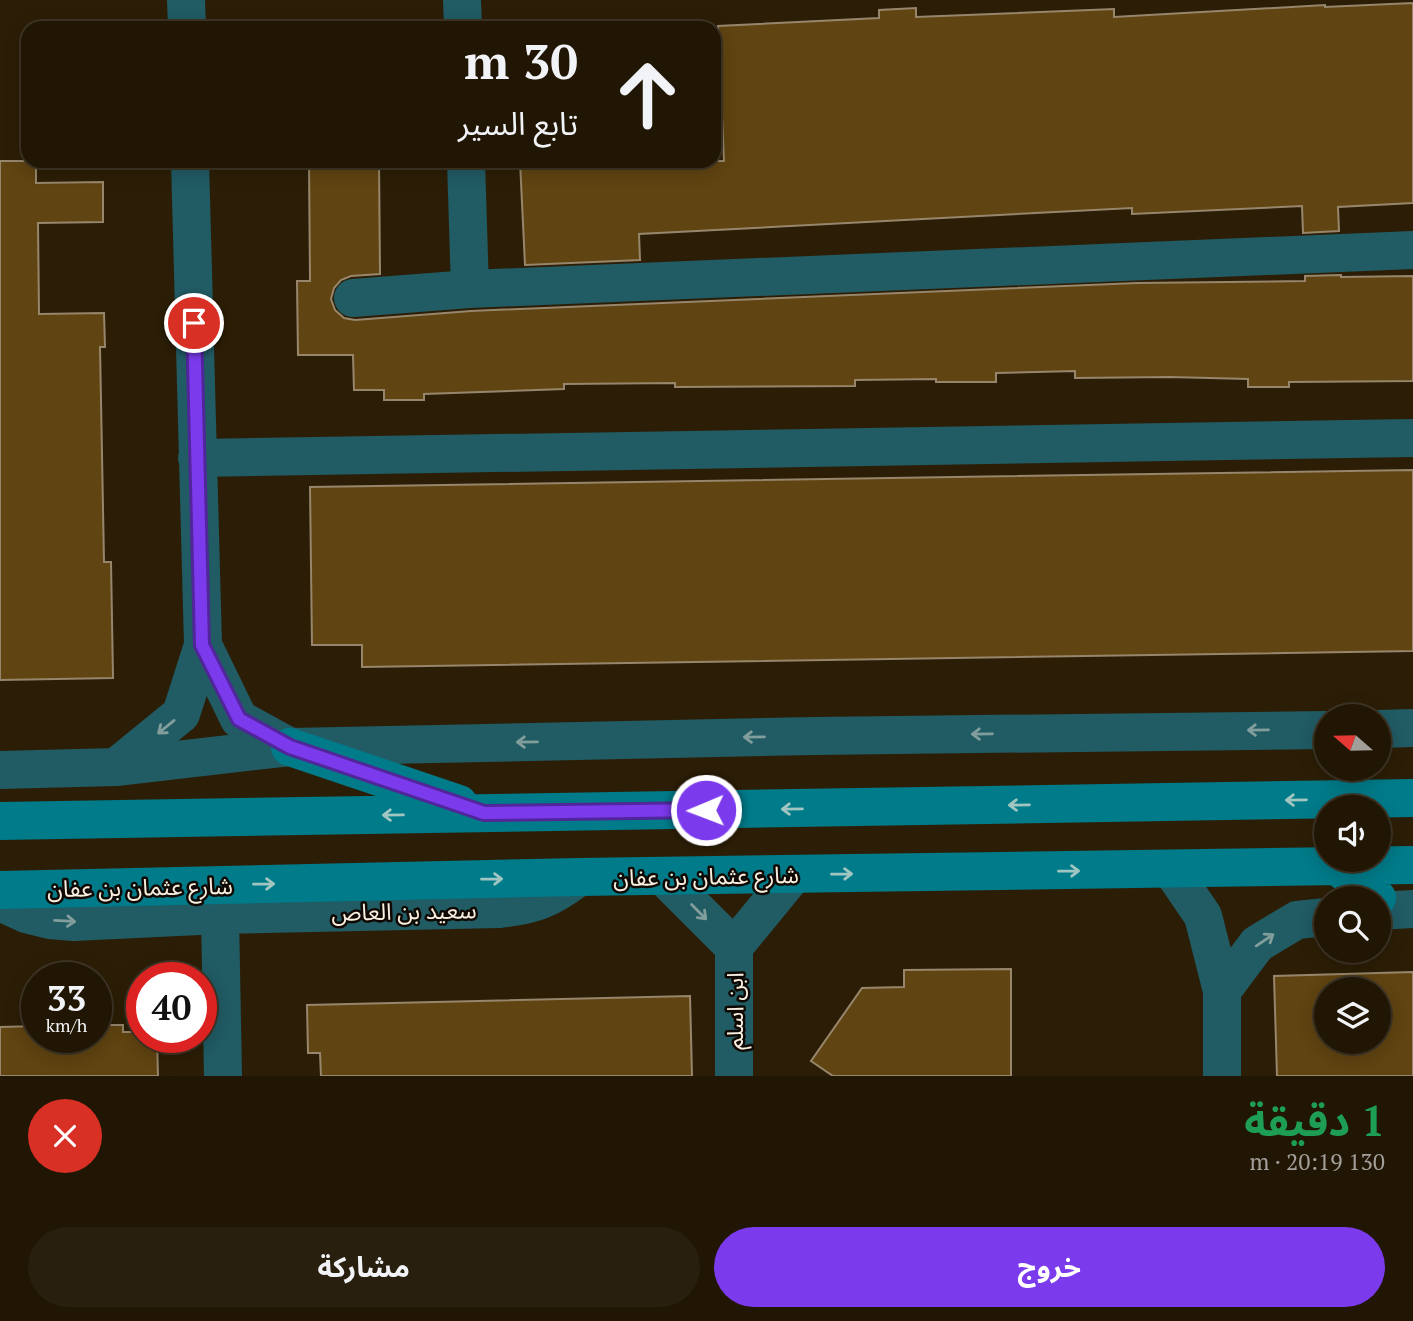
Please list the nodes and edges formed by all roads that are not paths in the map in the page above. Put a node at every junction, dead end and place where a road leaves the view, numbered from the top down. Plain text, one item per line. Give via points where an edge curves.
1 (186, 0) edge
2 (462, 0) edge
3 (187, 21) edge
4 (463, 21) edge
5 (190, 168) edge
6 (466, 168) edge
7 (1413, 250) edge
8 (470, 289) junction
9 (353, 298) dead end
10 (1413, 438) edge
11 (197, 458) junction
12 (202, 645) junction
13 (1391, 729) edge
14 (1413, 729) edge
15 (1314, 730) edge
16 (290, 747) junction
17 (117, 767) junction
18 (0, 770) edge
19 (1413, 799) edge
20 (484, 813) junction
21 (0, 821) edge
22 (1391, 865) edge
23 (1413, 865) edge
24 (1314, 866) edge
25 (1171, 869) junction
26 (1345, 872) edge
27 (793, 875) junction
28 (579, 877) junction
29 (664, 877) junction
30 (1363, 886) edge
31 (0, 890) edge
32 (0, 902) edge
33 (220, 915) junction
34 (1314, 918) edge
35 (734, 947) junction
36 (1222, 991) junction
37 (223, 1076) edge
38 (734, 1076) edge
39 (1222, 1076) edge

1 - 3 street
2 - 4 street
5 - 11 street
6 - 8 street
7 - 8 street
8 - 9 street
10 - 11 street
11 - 12 street
12 - 16 street via 239,719
12 -> 17 street via 181,714
13 - 14 street
15 -> 16 street
16 - 17 street
16 - 20 street
17 - 18 street
19 -> 20 street
20 -> 21 street
22 - 23 street, شارع عثمان بن عفان
24 - 25 street, شارع عثمان بن عفان
27 -> 25 street, شارع عثمان بن عفان
25 - 36 street via 1203,916
26 - 30 street
27 - 29 street, شارع عثمان بن عفان
27 - 35 street, ابن اسلم
28 - 29 street, شارع عثمان بن عفان
31 -> 28 street, شارع عثمان بن عفان
28 - 33 street, سعيد بن العاص via 555,895 499,909
29 -> 35 street, ابن اسلم
32 -> 33 street, سعيد بن العاص via 38,917 75,922
33 - 37 street
36 -> 34 street via 1257,944 1297,920
35 - 38 street, ابن اسلم
36 - 39 street

